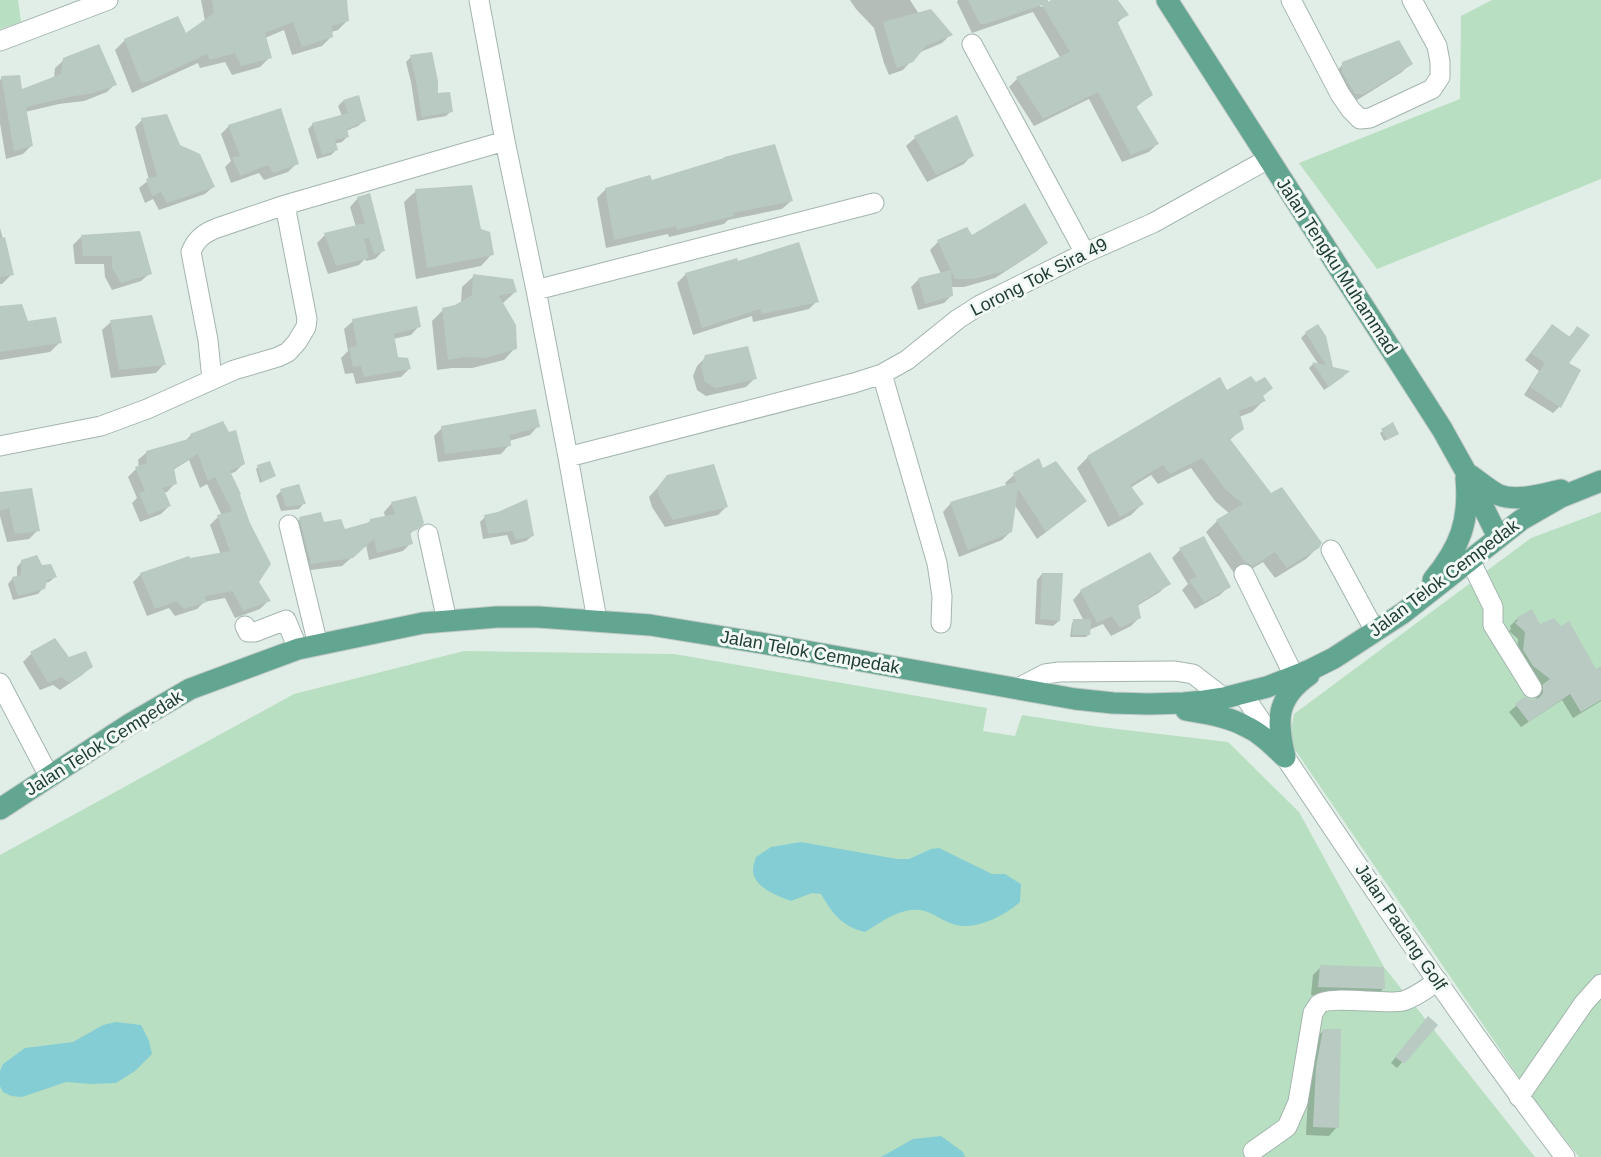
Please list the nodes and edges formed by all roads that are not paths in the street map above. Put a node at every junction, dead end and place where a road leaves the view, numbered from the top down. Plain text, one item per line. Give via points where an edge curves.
1 (108, 0) edge
2 (479, 0) edge
3 (1167, 0) edge
4 (1291, 0) edge
5 (1412, 0) edge
6 (7, 38) edge
7 (972, 44) dead end
8 (505, 141) junction
9 (1268, 159) junction
10 (874, 203) dead end
11 (285, 205) junction
12 (1085, 253) junction
13 (536, 290) junction
14 (882, 374) junction
15 (212, 380) junction
16 (0, 446) edge
17 (568, 457) junction
18 (1466, 472) junction
19 (1601, 481) edge
20 (289, 524) dead end
21 (428, 534) dead end
22 (1498, 537) junction
23 (1331, 550) dead end
24 (1470, 559) junction
25 (1244, 574) dead end
26 (1403, 613) junction
27 (597, 620) junction
28 (447, 621) junction
29 (941, 622) dead end
30 (246, 626) dead end
31 (1375, 631) junction
32 (308, 647) junction
33 (1334, 657) junction
34 (1294, 676) junction
35 (0, 683) edge
36 (1017, 688) junction
37 (1532, 688) dead end
38 (1234, 696) junction
39 (1149, 704) junction
40 (1285, 757) junction
41 (50, 778) junction
42 (0, 809) edge
43 (1438, 981) junction
44 (1601, 984) edge
45 (1519, 1097) junction
46 (1253, 1151) dead end
47 (1564, 1157) edge

1 - 6 street
2 - 8 street
3 - 9 main road, Jalan Tengku Muhammad
4 - 5 street via 1340,94 1360,119 1432,89 1440,77 1437,46
7 - 12 street
8 - 11 street
8 - 13 street
9 - 12 street, Lorong Tok Sira 49 via 1161,218
9 - 18 main road, Jalan Tengku Muhammad
10 - 13 street
11 - 15 street via 306,327 288,352
11 - 15 street via 207,232 194,244 192,264
12 - 14 street, Lorong Tok Sira 49 via 980,305
13 - 17 street
14 - 17 street, Lorong Tok Sira 49
14 - 29 street via 937,563
15 - 16 street via 91,428
17 - 27 street
18 - 19 main road via 1502,496 1541,494
18 - 22 main road, Jalan Tengku Muhammad
18 - 26 main road via 1466,512 1457,546
19 - 22 main road, Jalan Telok Cempedak via 1540,508
20 - 32 street
21 - 28 street
22 - 24 main road, Jalan Telok Cempedak
23 - 31 street
24 - 26 main road, Jalan Telok Cempedak
24 - 37 street via 1493,607 1493,625
25 - 34 street
26 - 31 main road, Jalan Telok Cempedak
27 - 28 main road, Jalan Telok Cempedak via 498,617
27 - 36 main road, Jalan Telok Cempedak via 701,632
28 - 32 main road, Jalan Telok Cempedak
30 - 32 street via 248,632 255,632 286,620
31 - 33 main road, Jalan Telok Cempedak
32 - 41 main road, Jalan Telok Cempedak via 190,689
33 - 34 main road, Jalan Telok Cempedak
33 - 40 main road via 1300,681 1282,705 1279,734
34 - 38 main road, Jalan Telok Cempedak
35 - 41 street
36 - 38 street, Jalan Padang Golf via 1059,672 1175,671 1193,674
36 - 39 main road, Jalan Telok Cempedak via 1075,699
38 - 39 main road, Jalan Telok Cempedak
38 - 40 street, Jalan Padang Golf
39 - 40 main road via 1245,726
40 - 43 street, Jalan Padang Golf
41 - 42 main road, Jalan Telok Cempedak
43 - 45 street, Jalan Padang Golf
43 - 46 street via 1402,1001 1328,1000 1319,1004 1313,1013 1298,1101 1287,1127
44 - 45 street
45 - 47 street, Jalan Padang Golf

